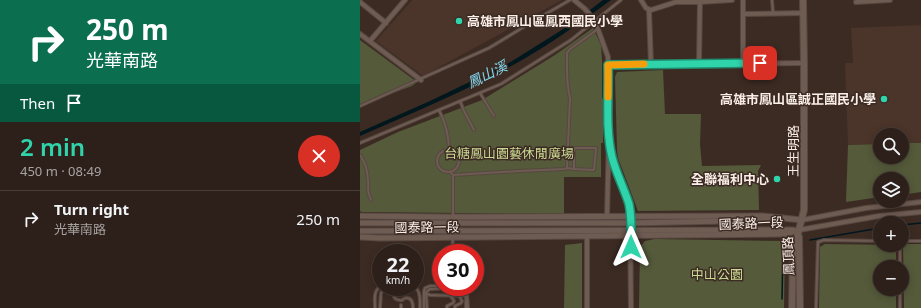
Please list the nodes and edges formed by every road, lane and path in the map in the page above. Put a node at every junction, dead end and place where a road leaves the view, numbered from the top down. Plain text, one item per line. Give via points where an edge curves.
1 (397, 0) edge
2 (405, 0) edge
3 (570, 0) edge
4 (574, 0) edge
5 (621, 0) edge
6 (641, 0) edge
7 (732, 0) edge
8 (743, 0) edge
9 (772, 0) edge
10 (803, 0) edge
11 (890, 0) edge
12 (700, 1) edge
13 (360, 2) edge
14 (856, 2) dead end
15 (402, 4) junction
16 (649, 10) junction
17 (803, 13) junction
18 (743, 14) junction
19 (773, 14) junction
20 (595, 21) junction
21 (386, 23) junction
22 (598, 28) junction
23 (360, 34) edge
24 (370, 42) junction
25 (743, 63) junction
26 (804, 63) junction
27 (651, 64) junction
28 (699, 64) junction
29 (608, 65) junction
30 (421, 80) junction
31 (480, 93) junction
32 (460, 101) junction
33 (360, 106) edge
34 (439, 110) junction
35 (494, 116) dead end
36 (474, 130) dead end
37 (609, 135) junction
38 (360, 143) edge
39 (449, 150) junction
40 (360, 155) edge
41 (567, 168) junction
42 (574, 170) junction
43 (450, 172) junction
44 (453, 175) junction
45 (370, 200) dead end
46 (921, 202) edge
47 (921, 212) edge
48 (360, 216) edge
49 (607, 216) junction
50 (664, 216) junction
51 (630, 217) junction
52 (453, 220) junction
53 (802, 220) junction
54 (664, 222) junction
55 (360, 223) edge
56 (631, 223) junction
57 (453, 230) junction
58 (631, 230) junction
59 (799, 230) junction
60 (360, 231) edge
61 (587, 236) junction
62 (631, 236) junction
63 (360, 237) edge
64 (453, 237) junction
65 (873, 240) edge
66 (909, 241) edge
67 (921, 241) edge
68 (453, 244) edge
69 (432, 286) edge
70 (432, 289) edge
71 (426, 293) junction
72 (432, 295) edge
73 (375, 296) edge
74 (381, 296) edge
75 (394, 296) edge
76 (419, 296) edge
77 (450, 296) edge
78 (459, 296) edge
79 (466, 296) edge
80 (468, 296) edge
81 (900, 296) edge
82 (374, 308) edge
83 (380, 308) edge
84 (413, 308) edge
85 (420, 308) edge
86 (425, 308) edge
87 (447, 308) edge
88 (455, 308) edge
89 (467, 308) edge
90 (587, 308) edge
91 (631, 308) edge
92 (792, 308) edge
93 (800, 308) edge
94 (816, 308) edge
95 (900, 308) edge

1 - 15 street
2 - 15 street
3 - 30 lane via 489,48
4 - 20 street
5 - 20 lane
6 - 16 street
7 - 12 street
8 - 18 street
9 - 19 lane
10 - 17 main road, 王生明路
11 - 14 street
12 - 16 street via 676,2
12 - 28 street
13 - 21 street
15 - 21 street
16 - 27 street
17 - 19 street
17 - 26 main road, 王生明路
18 - 19 street
18 - 25 street
20 - 22 street
20 - 31 lane via 533,64 501,84
21 - 24 street
22 - 29 street via 608,57
22 - 41 lane via 567,53 570,98
23 - 24 street
24 - 30 street
25 - 26 street
25 - 28 street
26 - 53 main road, 王生明路
27 - 28 street
27 - 29 street
29 - 37 street
30 - 33 lane
31 - 32 lane
31 - 35 lane
32 - 34 lane
32 - 36 lane
34 - 38 lane
34 - 39 lane via 445,123
37 - 49 street
37 - 51 street via 612,158 628,203
39 - 43 lane via 459,159 456,169
39 - 43 lane via 442,152 437,162 439,169
40 - 45 lane via 365,163
41 - 42 lane
41 - 44 lane
42 - 42 lane via 594,170 596,148 574,148
43 - 44 lane
44 - 52 lane
46 - 53 street via 866,208
47 - 59 street via 879,216
48 - 52 street, 國泰路一段
49 - 51 street, 國泰路一段
49 - 52 street, 國泰路一段
50 - 51 street, 國泰路一段
50 - 53 street, 國泰路一段 via 763,216
50 - 54 street
51 - 56 street
52 - 55 street, 國泰路一段
52 - 56 street, 國泰路一段
53 - 54 street, 國泰路一段
53 - 59 main road, 王生明路
54 - 56 street, 國泰路一段
56 - 58 street
57 - 58 street, 國泰路一段
57 - 60 street, 國泰路一段
57 - 64 lane
58 - 59 street, 國泰路一段
58 - 62 street
59 - 62 street, 國泰路一段 via 784,234
59 - 92 main road, 鳳頂路 via 793,253
59 - 93 main road, 鳳頂路
61 - 62 street, 國泰路一段
61 - 64 street, 國泰路一段
61 - 90 street
62 - 91 street
63 - 64 street, 國泰路一段
64 - 68 lane
65 - 94 lane via 818,242
66 - 67 lane
69 - 86 lane via 425,288 424,291
70 - 71 lane
71 - 72 lane
71 - 86 lane
73 - 82 lane
74 - 83 lane
75 - 84 lane via 397,300 409,298
76 - 85 lane
77 - 87 lane via 454,301
78 - 88 lane via 462,301
79 - 89 lane
80 - 89 lane
81 - 95 lane

